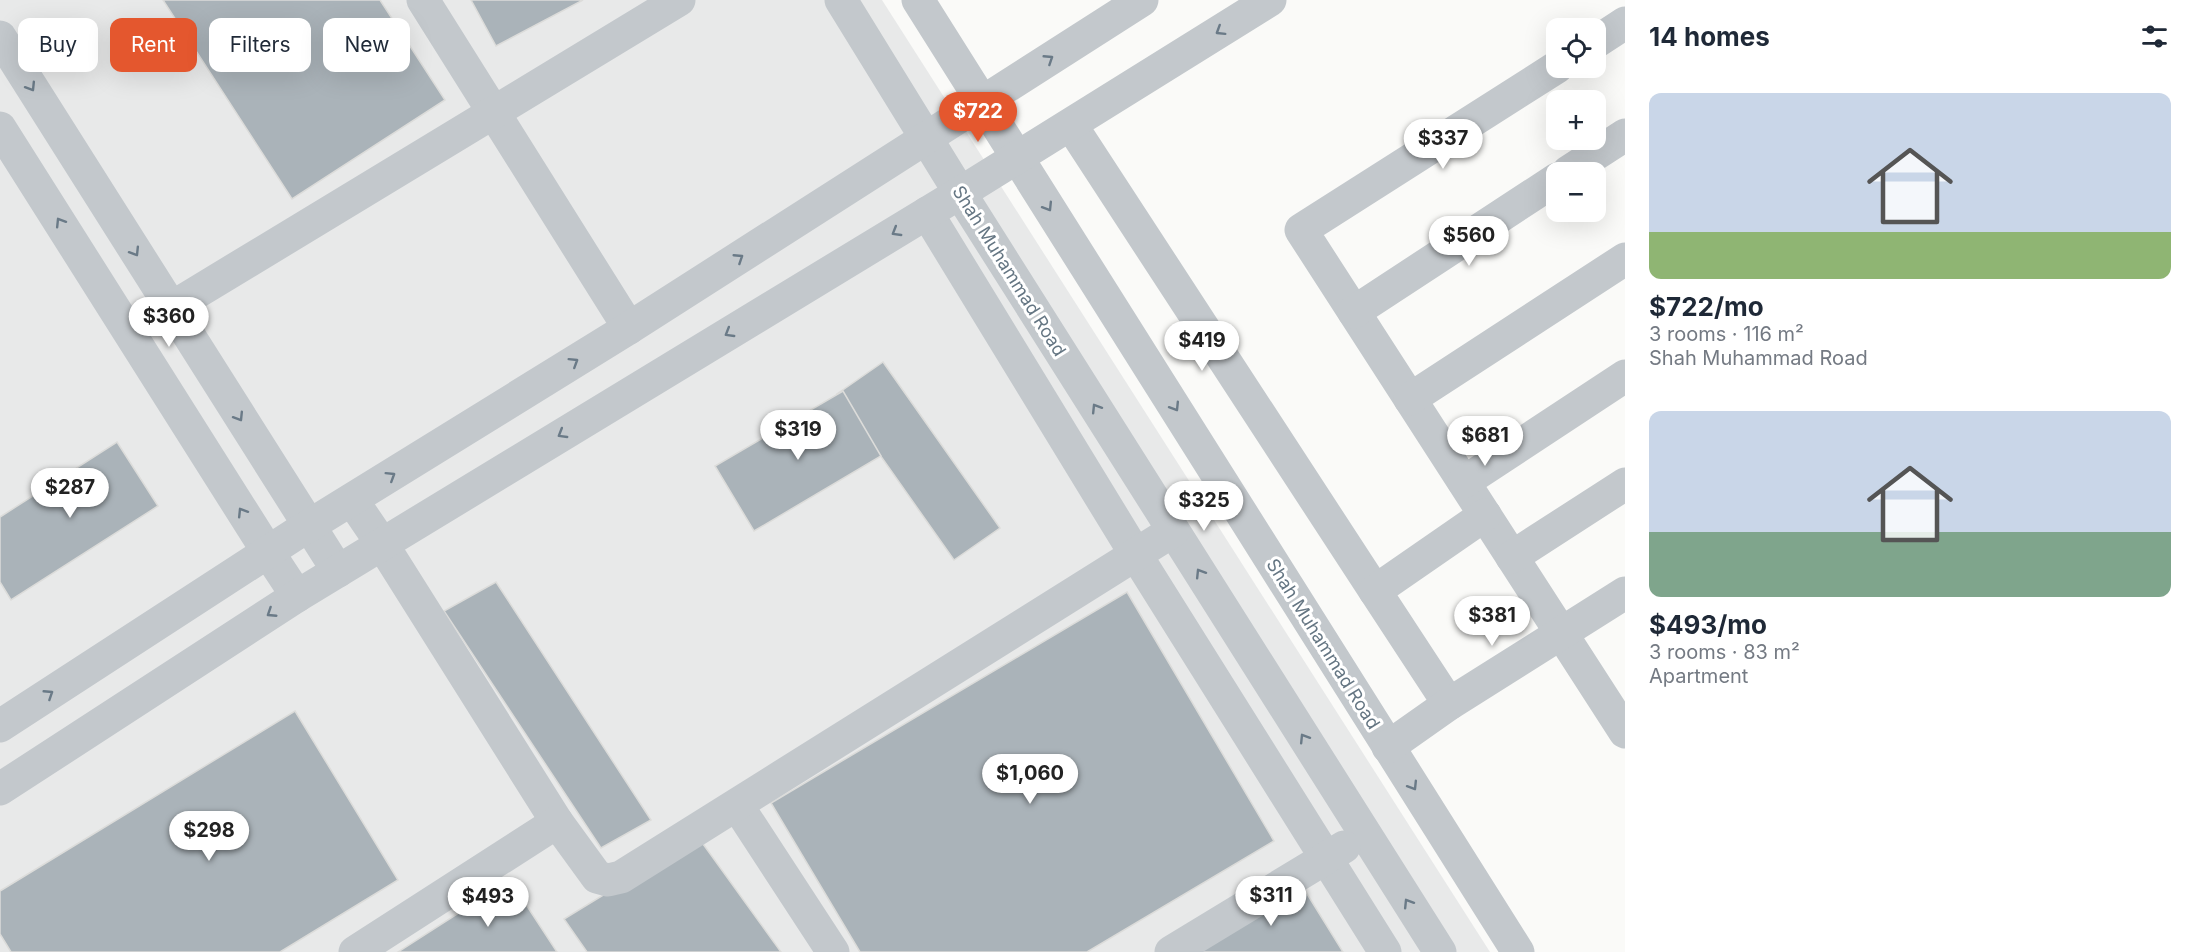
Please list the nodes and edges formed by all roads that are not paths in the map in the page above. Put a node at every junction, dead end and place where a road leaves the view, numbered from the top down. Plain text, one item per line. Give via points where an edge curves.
1 (423, 0) edge
2 (679, 0) edge
3 (841, 0) edge
4 (918, 0) edge
5 (1142, 0) edge
6 (1270, 0) edge
7 (1619, 0) edge
8 (1625, 10) edge
9 (1625, 24) edge
10 (1606, 36) edge
11 (0, 38) edge
12 (1546, 74) edge
13 (982, 102) junction
14 (494, 112) junction
15 (1071, 125) junction
16 (0, 128) edge
17 (1625, 135) edge
18 (926, 138) junction
19 (1017, 157) junction
20 (1583, 162) edge
21 (1546, 186) edge
22 (960, 193) junction
23 (927, 213) junction
24 (1625, 258) edge
25 (171, 308) junction
26 (1354, 312) junction
27 (629, 328) junction
28 (1625, 376) edge
29 (1410, 399) junction
30 (1464, 482) junction
31 (1625, 484) edge
32 (352, 500) junction
33 (1485, 515) junction
34 (309, 526) junction
35 (1173, 531) junction
36 (382, 544) junction
37 (268, 552) junction
38 (1136, 555) junction
39 (1512, 557) junction
40 (338, 571) junction
41 (1376, 591) junction
42 (1625, 593) edge
43 (297, 596) junction
44 (1562, 633) junction
45 (1449, 704) junction
46 (1623, 725) edge
47 (0, 726) edge
48 (1388, 747) junction
49 (0, 789) edge
50 (737, 805) junction
51 (557, 822) junction
52 (1365, 834) junction
53 (1325, 859) junction
54 (355, 952) edge
55 (833, 952) edge
56 (1171, 952) edge
57 (1385, 952) edge
58 (1440, 952) edge
59 (1518, 952) edge

1 - 14 street
2 - 14 street
3 - 18 street, Shah Muhammad Road
4 - 13 street, Shah Muhammad Road
13 -> 5 street
6 -> 15 street
7 - 8 street
9 - 10 street
11 -> 25 street
12 - 26 street via 1301,230
13 - 18 street
13 - 19 street, Shah Muhammad Road
14 - 25 street
14 - 27 street
15 - 19 street
15 - 41 street
37 -> 16 street
17 - 20 street
18 - 22 street, Shah Muhammad Road
27 -> 18 street
19 - 22 street
19 -> 48 street, Shah Muhammad Road
21 - 26 street
22 - 23 street
35 -> 22 street, Shah Muhammad Road
23 -> 36 street
23 - 38 street
24 - 29 street
25 -> 34 street
26 - 29 street
32 -> 27 street
28 - 30 street
29 - 30 street
30 - 33 street
31 - 39 street
32 - 34 street
32 - 36 street
33 - 39 street
33 - 41 street
34 - 37 street
34 - 40 street
35 - 38 street
52 -> 35 street, Shah Muhammad Road
36 - 40 street
36 - 51 street
37 - 43 street
47 -> 37 street
38 - 50 street
38 - 53 street
39 - 44 street
40 - 43 street
41 - 45 street
42 - 44 street
43 -> 49 street
44 - 45 street
44 - 46 street
45 - 48 street
48 -> 59 street, Shah Muhammad Road
50 - 51 street via 621,877 608,880 597,877
50 - 55 street
51 - 54 street
52 - 53 street
58 -> 52 street, Shah Muhammad Road
53 - 56 street
53 - 57 street

